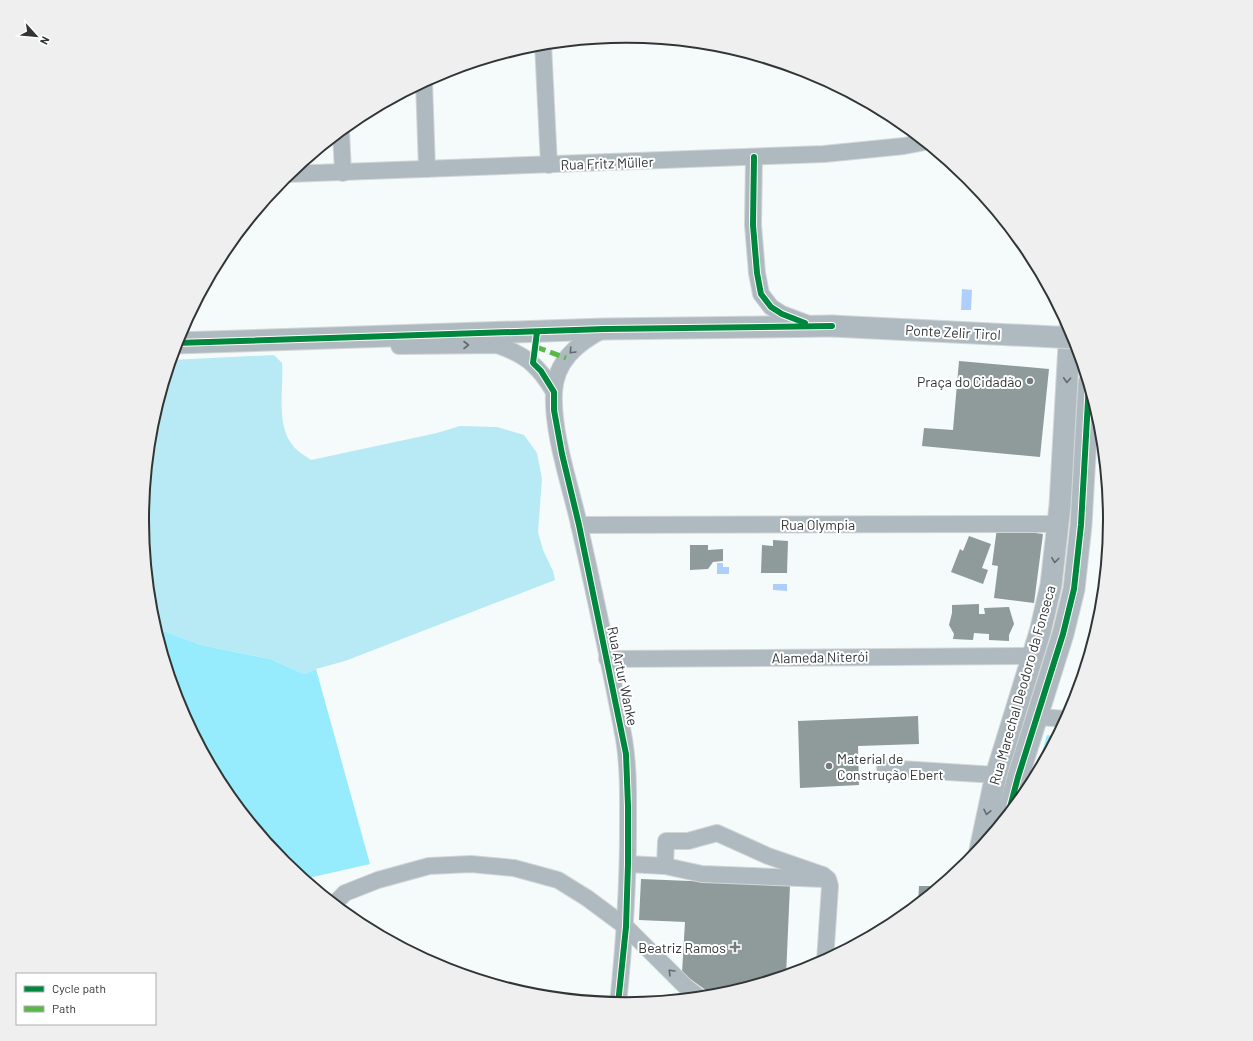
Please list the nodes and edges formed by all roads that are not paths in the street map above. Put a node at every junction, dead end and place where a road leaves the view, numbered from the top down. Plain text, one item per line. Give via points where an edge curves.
1 (542, 50) edge
2 (424, 88) edge
3 (341, 138) edge
4 (918, 143) edge
5 (754, 157) junction
6 (548, 165) junction
7 (427, 169) junction
8 (343, 173) junction
9 (299, 174) edge
10 (811, 325) junction
11 (604, 329) junction
12 (1067, 335) edge
13 (259, 341) junction
14 (183, 343) edge
15 (1070, 344) edge
16 (554, 392) junction
17 (1088, 398) edge
18 (579, 524) junction
19 (1058, 524) junction
20 (1033, 656) junction
21 (607, 659) junction
22 (1038, 717) junction
23 (1061, 719) edge
24 (885, 768) dead end
25 (996, 775) junction
26 (1027, 778) edge
27 (1021, 790) edge
28 (982, 839) edge
29 (628, 864) junction
30 (665, 866) junction
31 (829, 883) junction
32 (338, 900) edge
33 (626, 927) junction
34 (824, 955) edge
35 (694, 993) edge
36 (619, 998) edge

1 - 6 street
2 - 7 street
3 - 8 street
4 - 5 street, Rua Fritz Müller via 868,150
5 - 6 street, Rua Fritz Müller
5 - 10 street via 753,225 761,294 771,307 782,314
6 - 7 street, Rua Fritz Müller
7 - 8 street, Rua Fritz Müller
8 - 9 street, Rua Fritz Müller
10 - 11 main road, Ponte Zelir Tirol
10 - 12 main road, Ponte Zelir Tirol, bridge via 836,328
11 - 13 main road, Ponte Zelir Tirol
11 -> 16 street, Rua Artur Wanke via 583,340 570,352 558,372
13 - 14 main road, Ponte Zelir Tirol
13 -> 16 street via 337,345 497,345 512,350 533,363
15 -> 19 main road, Rua Marechal Deodoro da Fonseca
16 - 18 street, Rua Artur Wanke via 554,410 562,454
17 - 22 main road, Rua Marechal Deodoro da Fonseca via 1081,525 1074,588
18 - 19 street, Rua Olympia
18 - 21 street, Rua Artur Wanke
19 -> 20 main road, Rua Marechal Deodoro da Fonseca via 1051,585
20 - 21 street, Alameda Niterói
20 - 25 main road, Rua Marechal Deodoro da Fonseca
21 - 29 street, Rua Artur Wanke via 626,754
22 - 23 street
22 - 26 main road, Rua Marechal Deodoro da Fonseca
24 - 25 street
25 - 26 main road
25 -> 28 main road, Rua Marechal Deodoro da Fonseca
26 - 27 main road, Rua Marechal Deodoro da Fonseca
29 - 30 street
29 - 33 street, Rua Artur Wanke
30 - 31 street via 702,874
30 - 31 street via 666,841 688,841 717,833 768,856 823,875
31 - 34 street
32 - 33 street via 345,893 378,880 429,866 471,864 514,868 558,880
35 -> 33 street
33 - 36 street, Rua Artur Wanke

